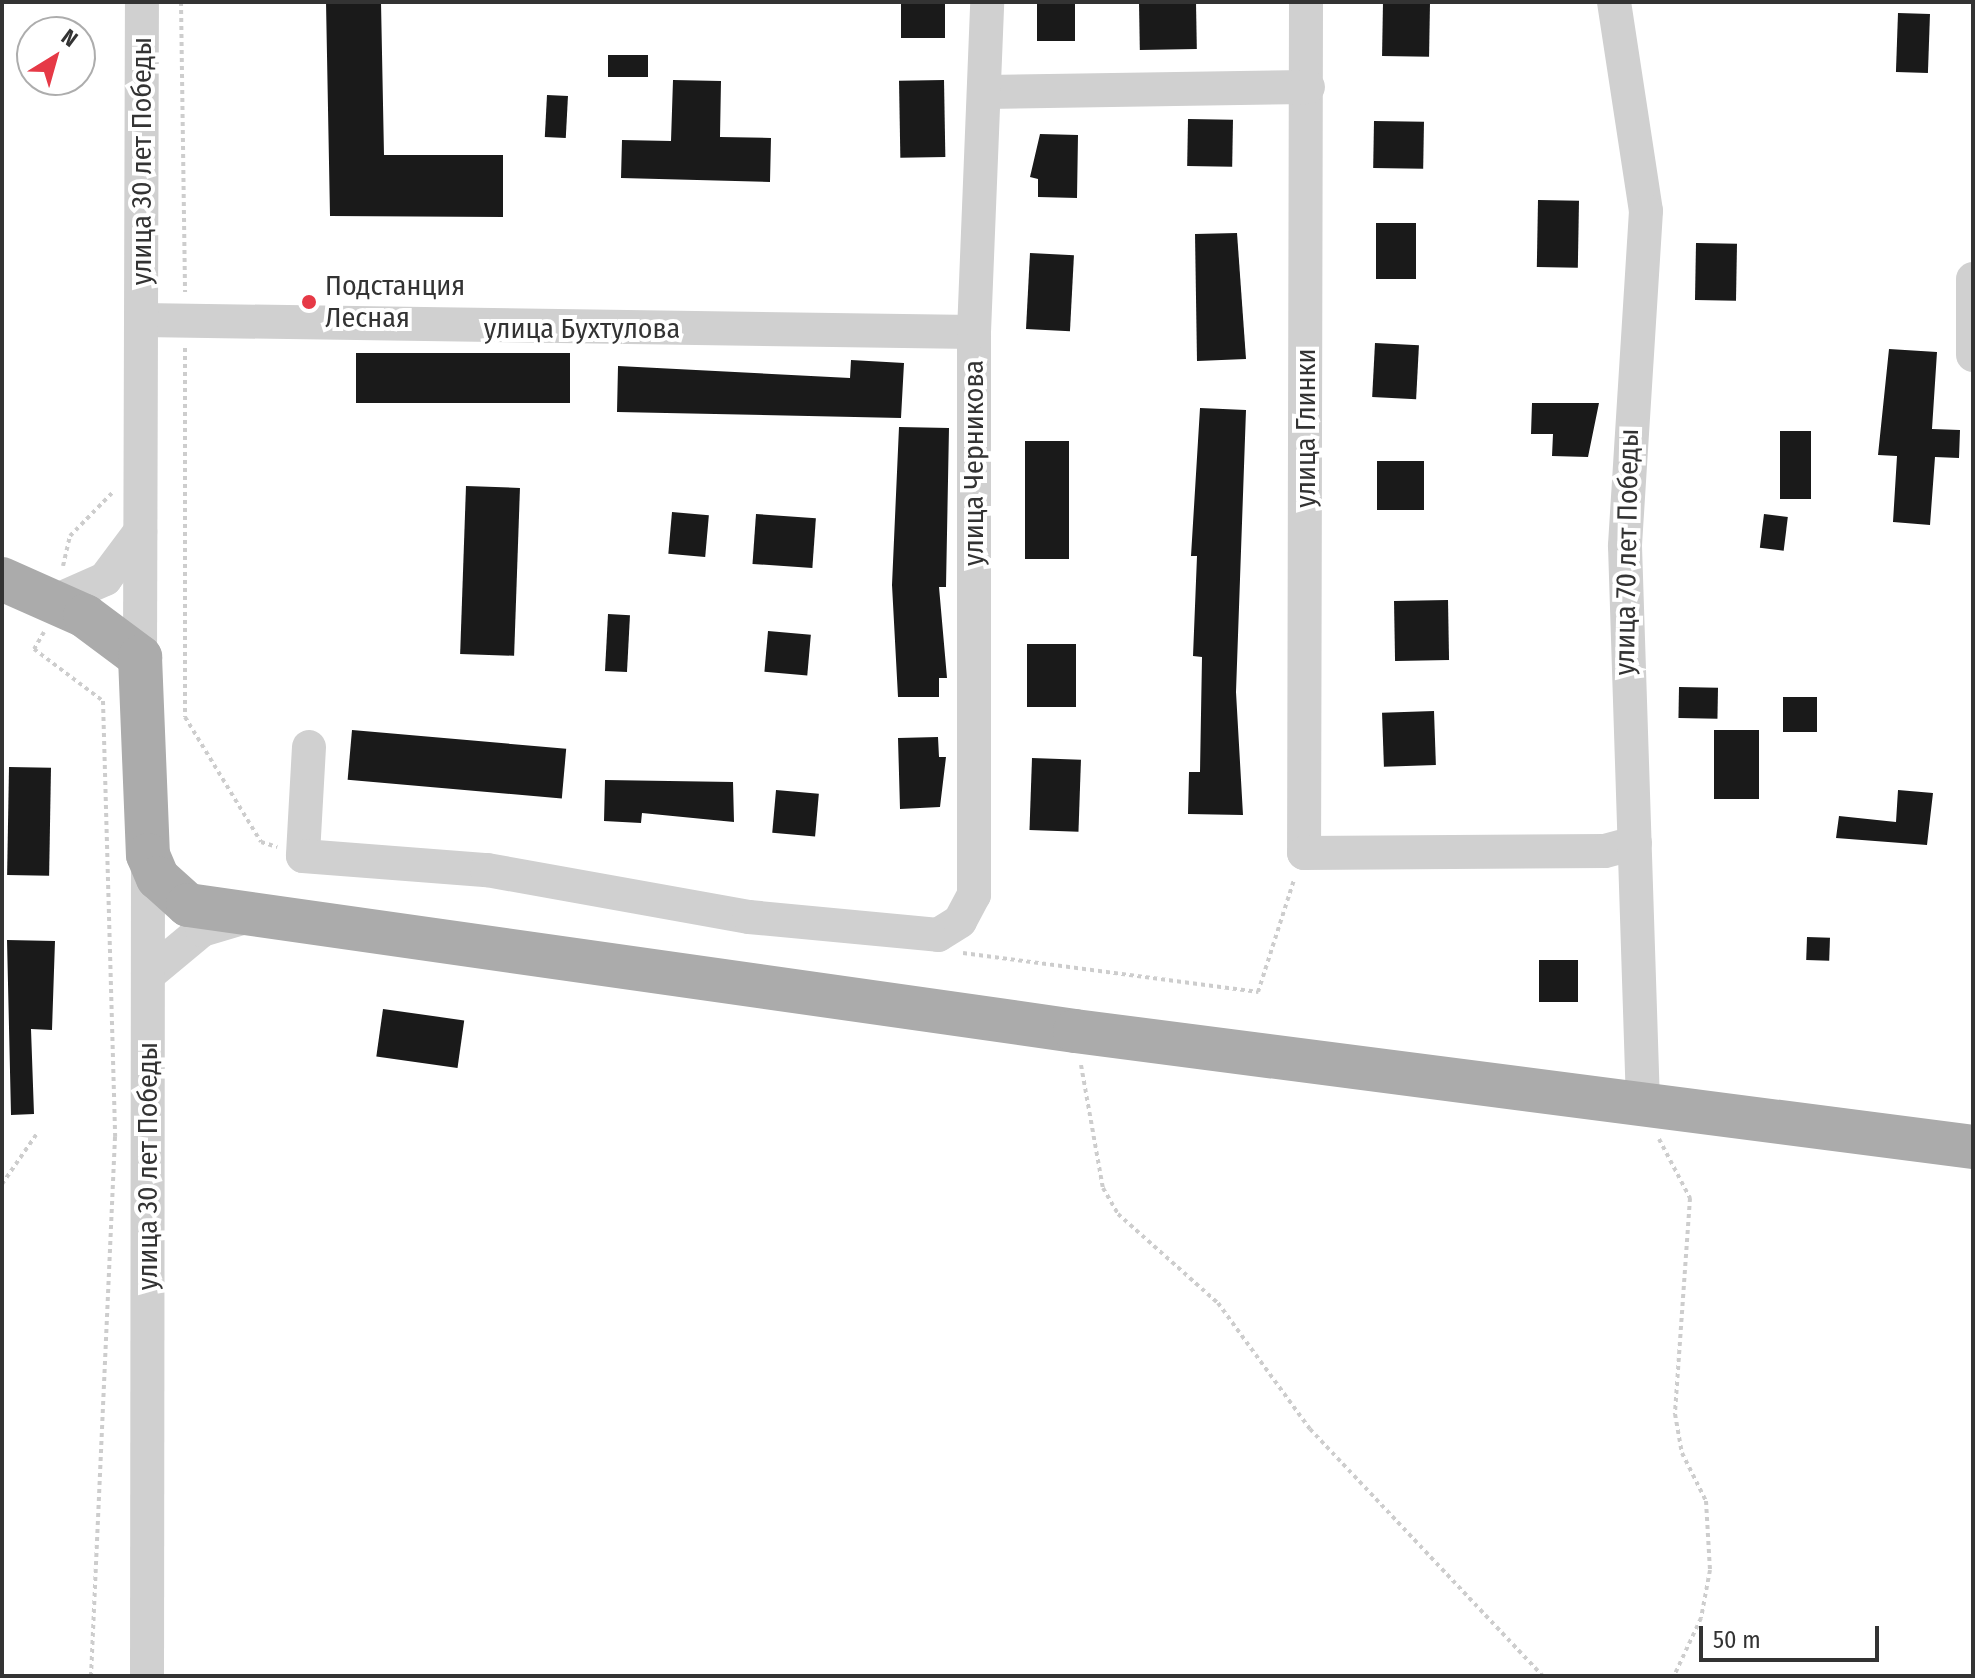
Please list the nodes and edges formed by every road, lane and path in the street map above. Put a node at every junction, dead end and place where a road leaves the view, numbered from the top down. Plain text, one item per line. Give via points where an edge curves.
1 (142, 2) edge
2 (181, 2) edge
3 (987, 2) edge
4 (1306, 2) edge
5 (1614, 2) edge
6 (1308, 87) junction
7 (986, 92) junction
8 (1973, 279) edge
9 (185, 319) junction
10 (142, 320) junction
11 (974, 332) junction
12 (1973, 355) edge
13 (173, 480) dead end
14 (183, 481) junction
15 (119, 487) dead end
16 (141, 532) junction
17 (2, 579) edge
18 (55, 601) junction
19 (140, 657) junction
20 (309, 747) dead end
21 (1635, 843) junction
22 (148, 855) junction
23 (303, 856) junction
24 (249, 916) junction
25 (148, 975) junction
26 (1075, 1031) junction
27 (1643, 1104) junction
28 (36, 1135) dead end
29 (1973, 1147) edge
30 (2, 1184) edge
31 (91, 1676) edge
32 (147, 1676) edge
33 (1543, 1676) edge
34 (1674, 1676) edge

1 - 10 street, улица 30 лет Победы
2 - 9 path
3 - 7 street, улица Черникова
4 - 6 street, улица Глинки
5 - 21 street, улица 70 лет Победы via 1646,211 1625,546
6 - 7 street
6 - 21 street, улица Глинки via 1304,853 1605,851
7 - 11 street, улица Черникова
8 - 12 street
9 - 10 street, улица Бухтулова
9 - 11 street, улица Бухтулова
9 - 14 path
10 - 16 street, улица 30 лет Победы
11 - 23 street, улица Черникова via 974,895 960,921 938,935 749,917 498,871
13 - 14 path
14 - 23 path via 185,717 261,842
15 - 18 path via 70,536
16 - 18 street via 105,579
16 - 19 street, улица 30 лет Победы
17 - 18 main road
18 - 19 main road
18 - 31 path via 34,649 103,701 115,1137
19 - 22 main road, улица 30 лет Победы
20 - 23 street
21 - 27 street, улица 70 лет Победы
22 - 24 main road via 158,878 188,905
22 - 25 street, улица 30 лет Победы
24 - 25 street via 202,930
24 - 26 main road
25 - 32 street, улица 30 лет Победы
26 - 27 main road
26 - 33 path via 1103,1188 1118,1214 1218,1303 1310,1429
27 - 29 main road
27 - 34 path via 1690,1198 1675,1414 1682,1453 1706,1501 1710,1570 1701,1618
28 - 30 path

